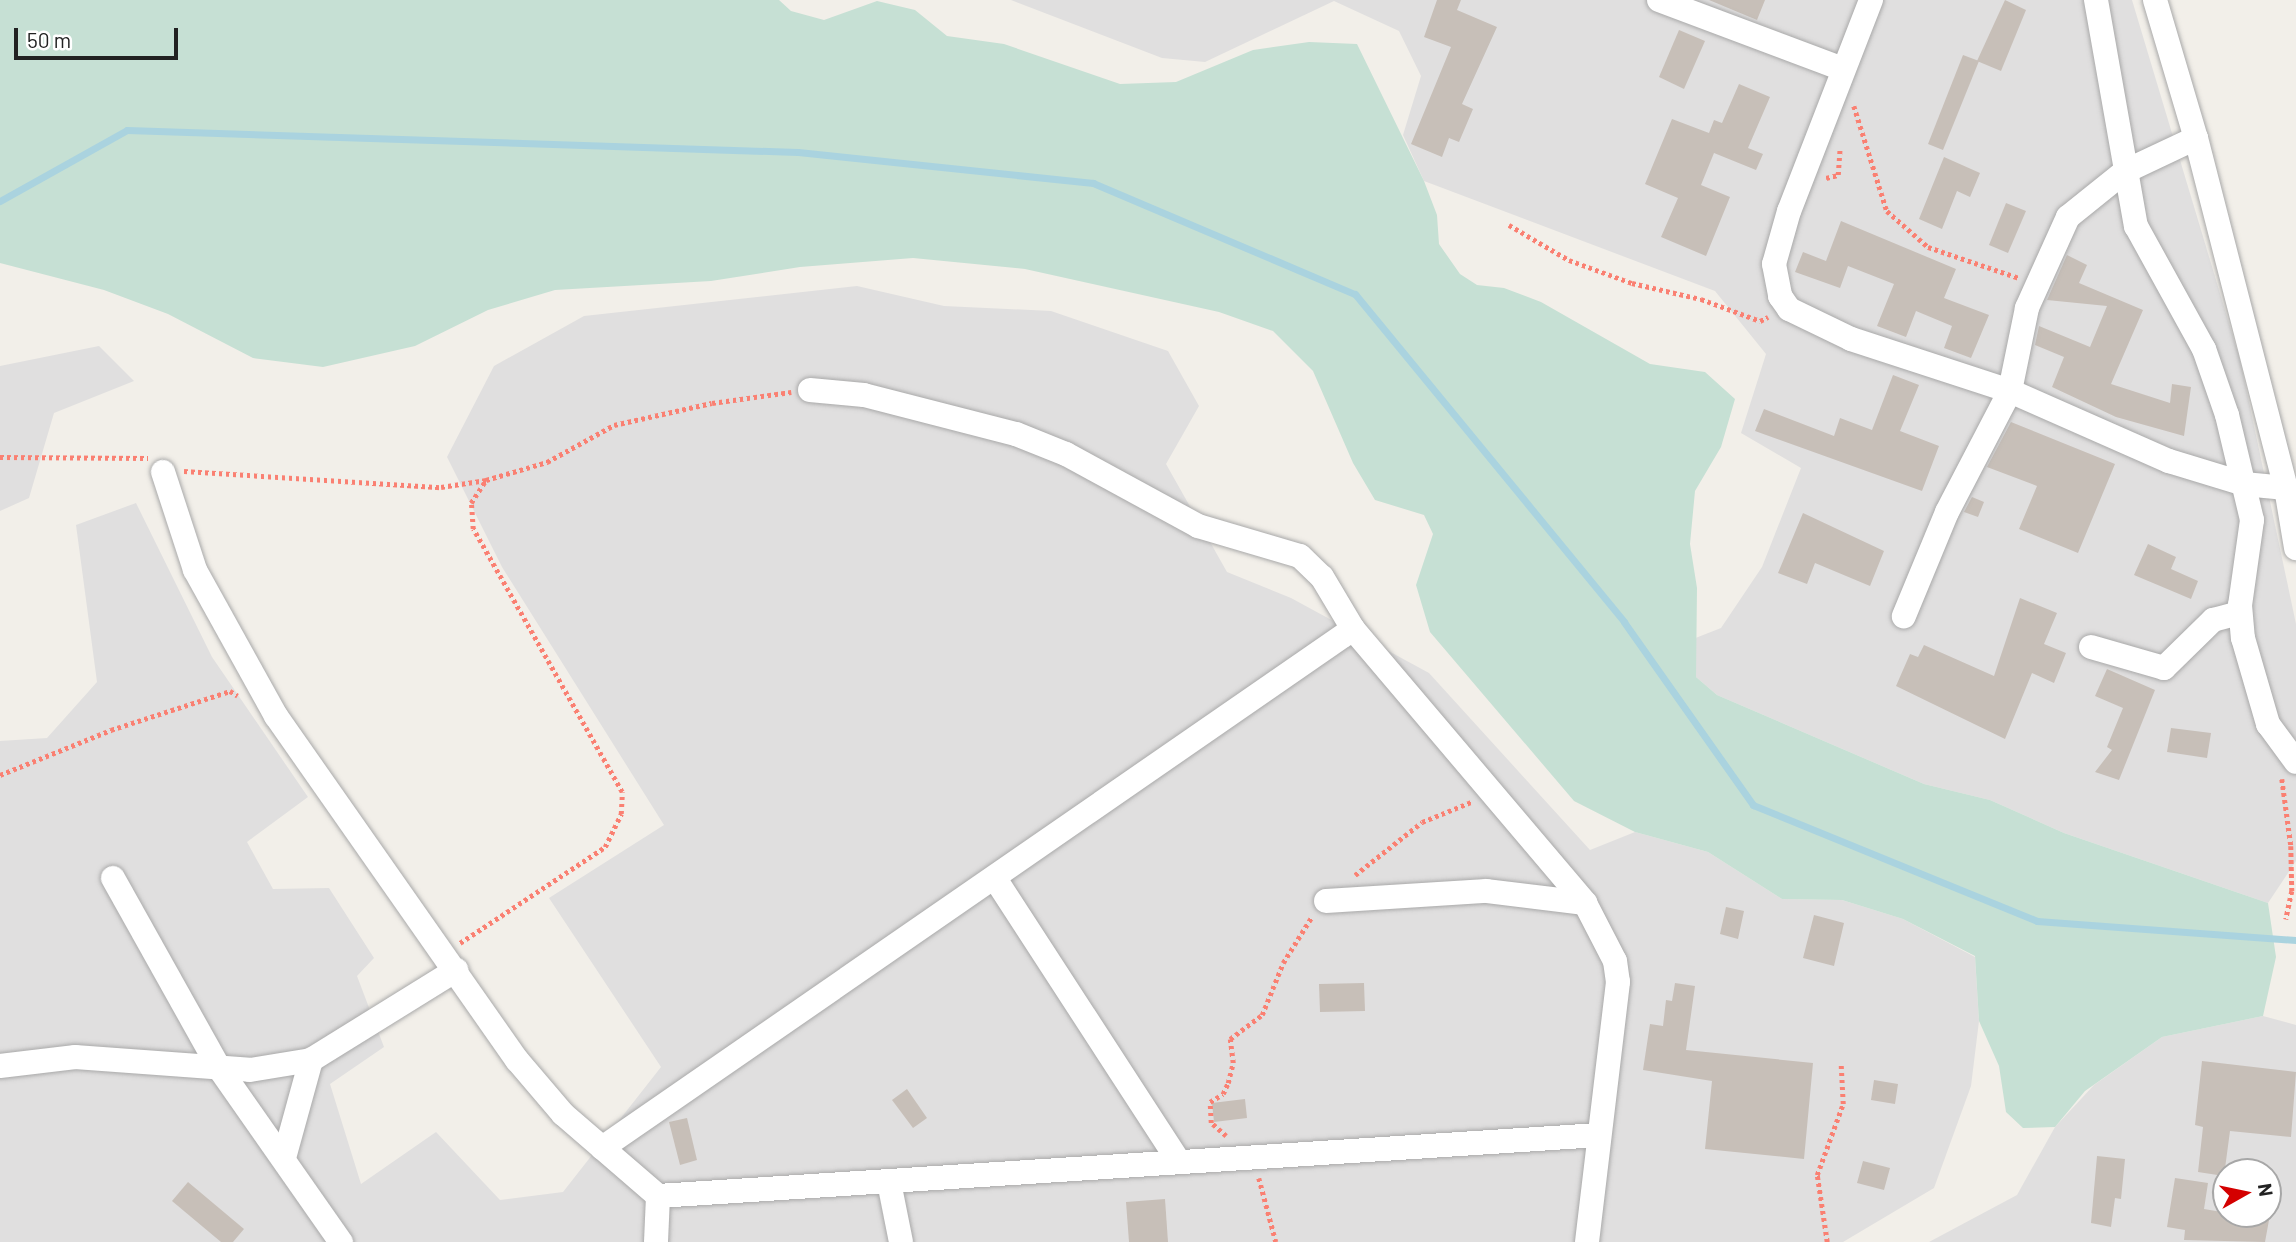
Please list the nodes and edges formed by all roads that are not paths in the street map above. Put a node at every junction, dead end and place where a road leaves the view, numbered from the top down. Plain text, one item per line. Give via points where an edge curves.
1 (1660, 0) edge
2 (1871, 0) edge
3 (2096, 0) edge
4 (2155, 0) edge
5 (1843, 69) junction
6 (2196, 138) junction
7 (2124, 172) junction
8 (810, 390) road end
9 (2010, 391) junction
10 (163, 472) road end
11 (2244, 484) junction
12 (2286, 488) junction
13 (2296, 548) edge
14 (2240, 613) junction
15 (1904, 616) dead end
16 (1353, 629) junction
17 (2091, 647) dead end
18 (2288, 767) edge
19 (113, 878) dead end
20 (996, 880) junction
21 (1326, 901) road end
22 (1585, 903) junction
23 (450, 961) junction
24 (311, 1060) junction
25 (0, 1066) edge
26 (219, 1068) junction
27 (1598, 1135) junction
28 (602, 1148) junction
29 (284, 1158) junction
30 (1179, 1162) junction
31 (889, 1182) junction
32 (658, 1196) junction
33 (341, 1242) edge
34 (656, 1242) edge
35 (901, 1242) edge
36 (1587, 1242) edge

1 - 5 street
2 - 5 street
3 - 7 street
4 - 6 street
5 - 9 street via 1774,264 1780,296 1789,309 1851,339
6 - 7 street
6 - 12 street
7 - 9 street via 2068,217 2036,284
7 - 11 street via 2136,226 2214,372
8 - 16 street via 864,395 1016,435 1066,454 1198,526 1300,556 1322,577
9 - 11 street via 2138,450
9 - 15 street via 1947,512
10 - 23 street via 195,570 276,716
11 - 12 street
11 - 14 street via 2252,534
12 - 13 street
14 - 17 street via 2213,620 2164,668
14 - 18 street via 2262,711
16 - 20 street
16 - 22 street
19 - 26 street
20 - 28 street
20 - 30 street
21 - 22 street via 1486,891
22 - 27 street via 1611,952 1618,982
23 - 24 street
23 - 28 street via 516,1060 563,1114
24 - 26 street via 250,1070
24 - 29 street
25 - 26 street via 75,1057
26 - 29 street
27 - 30 street
27 - 36 street
28 - 32 street
29 - 33 street
30 - 31 street
31 - 32 street
31 - 35 street
32 - 34 street

